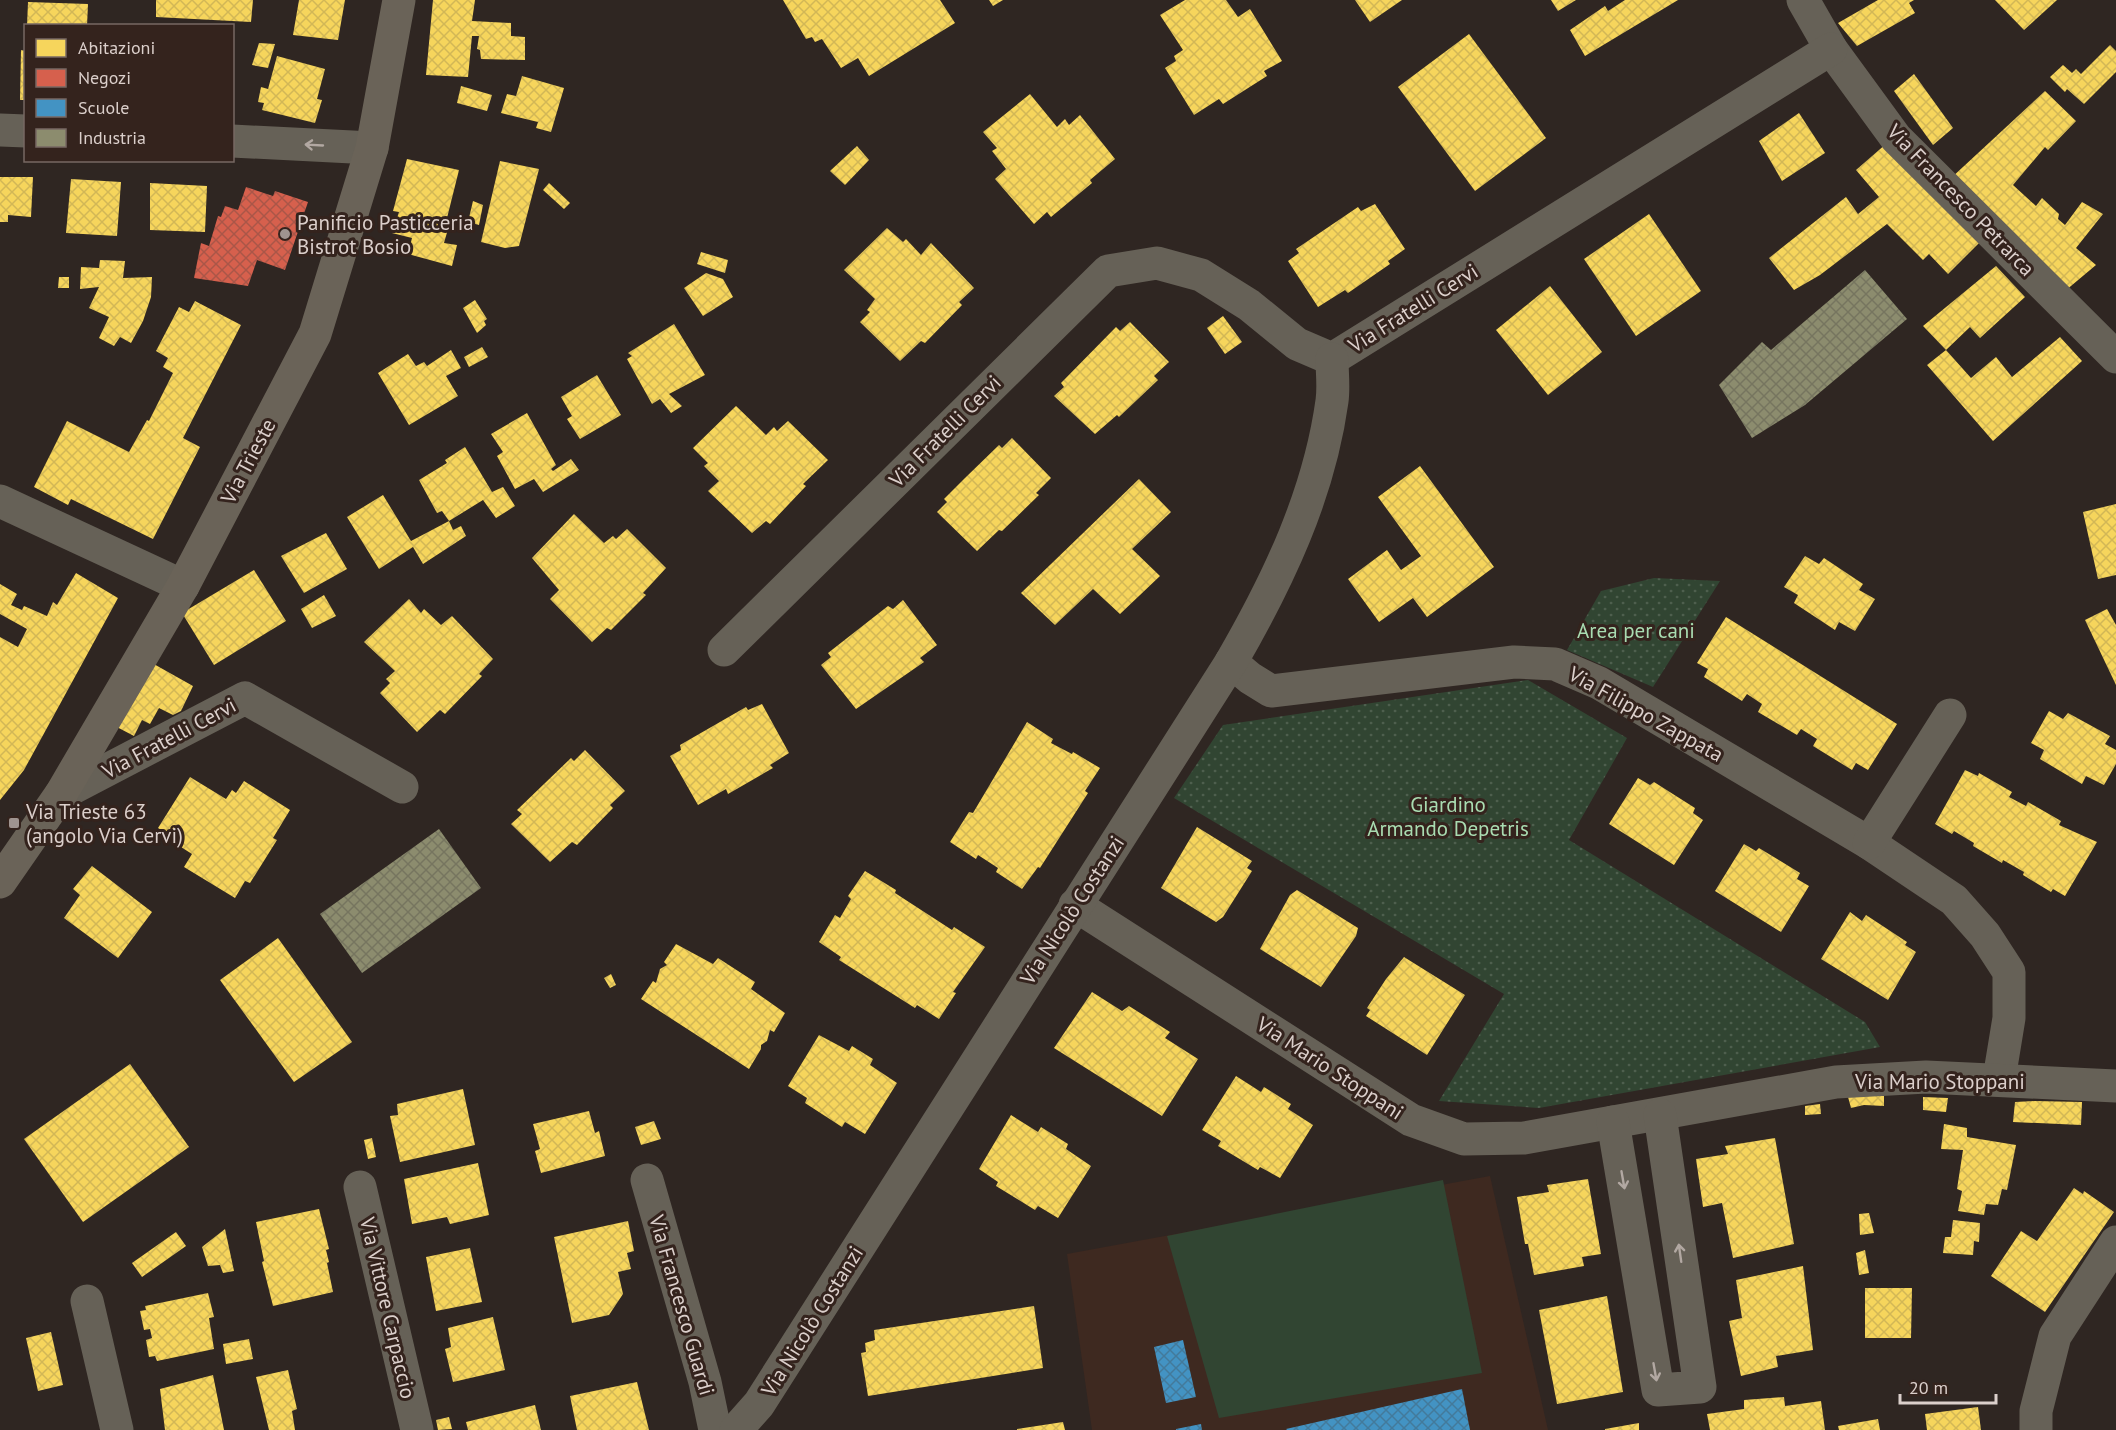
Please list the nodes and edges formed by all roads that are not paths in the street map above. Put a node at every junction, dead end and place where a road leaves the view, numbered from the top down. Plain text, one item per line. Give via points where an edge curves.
1 (399, 0) edge
2 (1803, 0) edge
3 (1831, 49) junction
4 (0, 130) edge
5 (24, 131) edge
6 (234, 141) edge
7 (372, 148) junction
8 (2116, 357) edge
9 (1332, 359) junction
10 (0, 502) edge
11 (183, 586) junction
12 (724, 650) dead end
13 (1231, 662) junction
14 (1950, 715) dead end
15 (402, 787) dead end
16 (61, 794) junction
17 (1869, 843) junction
18 (0, 882) edge
19 (1075, 905) junction
20 (1999, 1079) junction
21 (2116, 1086) edge
22 (1660, 1114) junction
23 (1613, 1122) junction
24 (647, 1180) dead end
25 (360, 1187) dead end
26 (2116, 1242) edge
27 (87, 1301) dead end
28 (117, 1430) edge
29 (417, 1430) edge
30 (715, 1430) edge
31 (736, 1430) edge
32 (2036, 1430) edge

1 - 7 street, Via Trieste
2 - 3 street, Via Francesco Petrarca
3 - 8 street, Via Francesco Petrarca via 1896,138
3 - 9 street, Via Fratelli Cervi
4 - 5 street
7 -> 6 street
7 - 11 street, Via Trieste via 315,334
9 - 12 street, Via Fratelli Cervi via 1297,344 1250,305 1201,275 1157,263 1108,271
9 - 13 street, Via Nicolò Costanzi via 1332,399 1296,537 1267,600
10 - 11 street
11 - 16 street, Via Trieste
13 - 17 street, Via Filippo Zappata via 1271,691 1514,662 1555,664 1599,683
13 - 19 street, Via Nicolò Costanzi
14 - 17 street
15 - 16 street, Via Fratelli Cervi via 245,698
16 - 18 street, Via Trieste
17 - 20 street, Via Filippo Zappata via 1954,900 1985,935 2008,972 2009,1018
19 - 23 street, Via Mario Stoppani via 1411,1120 1464,1139 1524,1138
19 - 31 street, Via Nicolò Costanzi via 759,1404
20 - 21 street, Via Mario Stoppani
20 - 22 street, Via Mario Stoppani via 1926,1077 1836,1082
22 - 23 street, Via Mario Stoppani
23 -> 22 street via 1658,1390 1700,1387
24 - 30 street, Via Francesco Guardi
25 - 29 street, Via Vittore Carpaccio
26 - 32 street via 2055,1336 2036,1411
27 - 28 street

